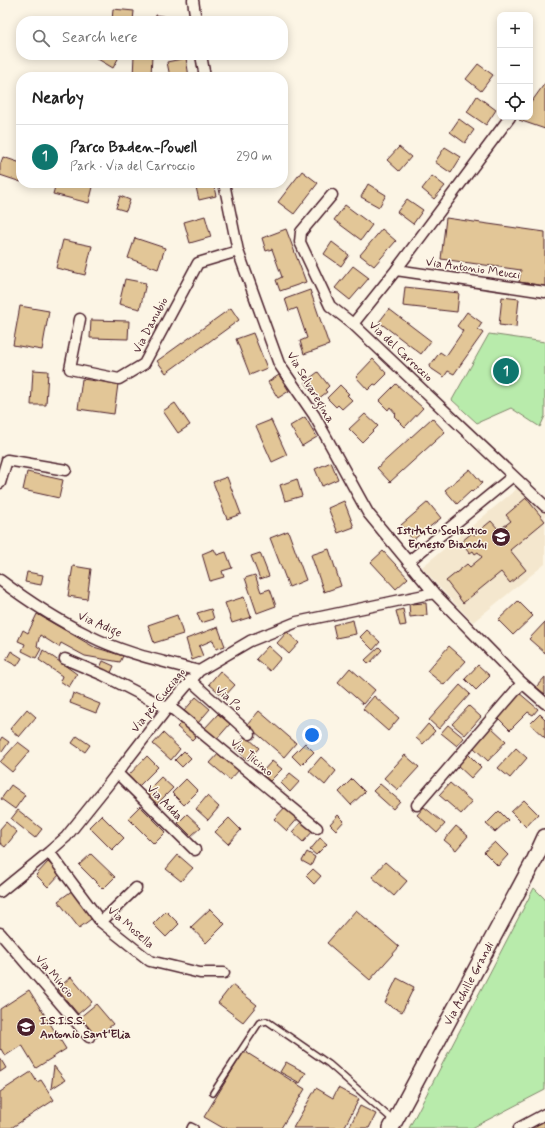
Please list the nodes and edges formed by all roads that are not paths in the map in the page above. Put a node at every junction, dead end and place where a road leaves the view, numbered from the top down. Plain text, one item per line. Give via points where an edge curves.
1 (193, 0) edge
2 (195, 16) edge
3 (202, 60) edge
4 (204, 72) edge
5 (508, 120) edge
6 (225, 188) edge
7 (332, 195) dead end
8 (238, 251) junction
9 (396, 270) junction
10 (545, 292) edge
11 (80, 319) dead end
12 (353, 324) junction
13 (66, 470) dead end
14 (513, 476) junction
15 (0, 483) edge
16 (545, 506) edge
17 (408, 562) junction
18 (0, 580) edge
19 (434, 593) junction
20 (65, 658) dead end
21 (199, 671) junction
22 (190, 680) junction
23 (522, 683) junction
24 (545, 703) edge
25 (168, 707) junction
26 (250, 734) dead end
27 (117, 773) junction
28 (416, 805) dead end
29 (318, 828) dead end
30 (545, 837) edge
31 (195, 850) dead end
32 (49, 852) junction
33 (136, 888) dead end
34 (0, 892) edge
35 (101, 922) junction
36 (0, 933) edge
37 (224, 973) dead end
38 (90, 1037) dead end
39 (213, 1093) dead end
40 (545, 1114) edge
41 (392, 1125) edge
42 (190, 1128) edge
43 (195, 1128) edge
44 (519, 1128) edge

1 - 2 street
3 - 4 street
5 - 9 street
6 - 8 street, Via Selvaregina
7 - 12 street, Via del Carroccio via 301,232 300,242 330,306
8 - 11 street, Via Danubio via 198,263 144,364 119,379 70,369
8 - 17 street, Via Selvaregina via 279,364 314,415 368,513
9 - 10 street, Via Antonio Meucci
9 - 12 street
12 - 14 street, Via del Carroccio
13 - 15 street via 7,460
14 - 16 street, Via del Carroccio
14 - 17 street
17 - 19 street, Via Selvaregina
18 - 21 street, Via Adige via 39,608 89,636 139,656
19 - 21 street, Via per Cucciago via 297,622 250,641
19 - 23 street, Via Selvaregina
20 - 25 street, Via Ticino
21 - 22 street, Via per Cucciago
22 - 25 street, Via per Cucciago
22 - 26 street, Via Po
23 - 24 street, Via Selvaregina
23 - 28 street
25 - 27 street, Via per Cucciago
25 - 29 street, Via Ticino
27 - 31 street, Via Adda
27 - 32 street, Via per Cucciago via 66,837
30 - 41 main road, Via Achille Grandi
32 - 34 street, Via per Cucciago
32 - 35 street, Via Mosella
33 - 35 street
35 - 37 street, Via Mosella via 150,961 200,973
36 - 38 street, Via Mincio
39 - 41 lane via 259,1023 267,1021 329,1064
40 - 44 street
42 - 43 lane

